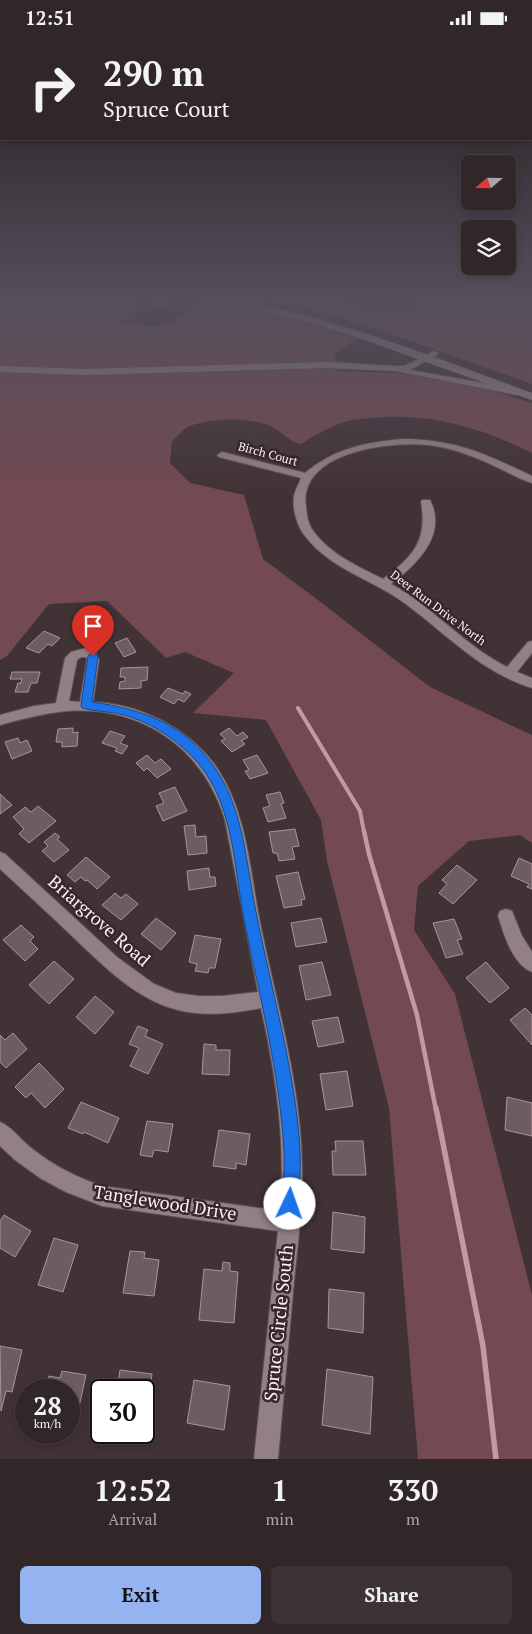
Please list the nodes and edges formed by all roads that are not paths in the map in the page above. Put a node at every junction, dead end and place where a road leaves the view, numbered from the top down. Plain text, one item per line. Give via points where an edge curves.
1 (414, 363) edge
2 (439, 363) edge
3 (463, 363) edge
4 (0, 369) edge
5 (394, 369) junction
6 (532, 388) edge
7 (517, 392) junction
8 (532, 397) edge
9 (222, 455) dead end
10 (308, 477) junction
11 (532, 480) edge
12 (426, 503) dead end
13 (384, 584) junction
14 (532, 645) edge
15 (508, 674) junction
16 (532, 683) edge
17 (86, 705) junction
18 (62, 706) junction
19 (0, 721) edge
20 (0, 859) edge
21 (506, 916) dead end
22 (532, 965) edge
23 (266, 999) junction
24 (0, 1132) edge
25 (289, 1222) junction
26 (266, 1459) edge

1 - 5 street
2 - 7 street
3 - 6 street
4 - 5 street via 83,372 328,365
5 - 7 street
7 - 8 street
9 - 10 street, Birch Court
10 - 11 street, Deer Run Drive North via 327,460 344,451 374,443 403,441 447,445 472,452
10 - 13 street, Deer Run Drive North via 299,499 302,523 334,557
12 - 13 street via 429,520 421,552 410,565
13 - 15 street, Deer Run Drive North via 485,661
14 - 15 street
15 - 16 street, Deer Run Drive North
17 - 18 street, Spruce Circle South
17 - 18 street via 93,659 91,654 84,652 71,658
17 - 23 street, Spruce Circle South via 124,711 158,724 182,740 211,772 234,825
18 - 19 street, Spruce Circle South via 38,709
20 - 23 street, Briargrove Road via 123,972 157,993 193,1005 223,1006
21 - 22 street via 525,958
23 - 25 street, Spruce Circle South via 289,1119 292,1151
24 - 25 street, Tanglewood Drive via 25,1157 55,1177 102,1196
25 - 26 street, Spruce Circle South

